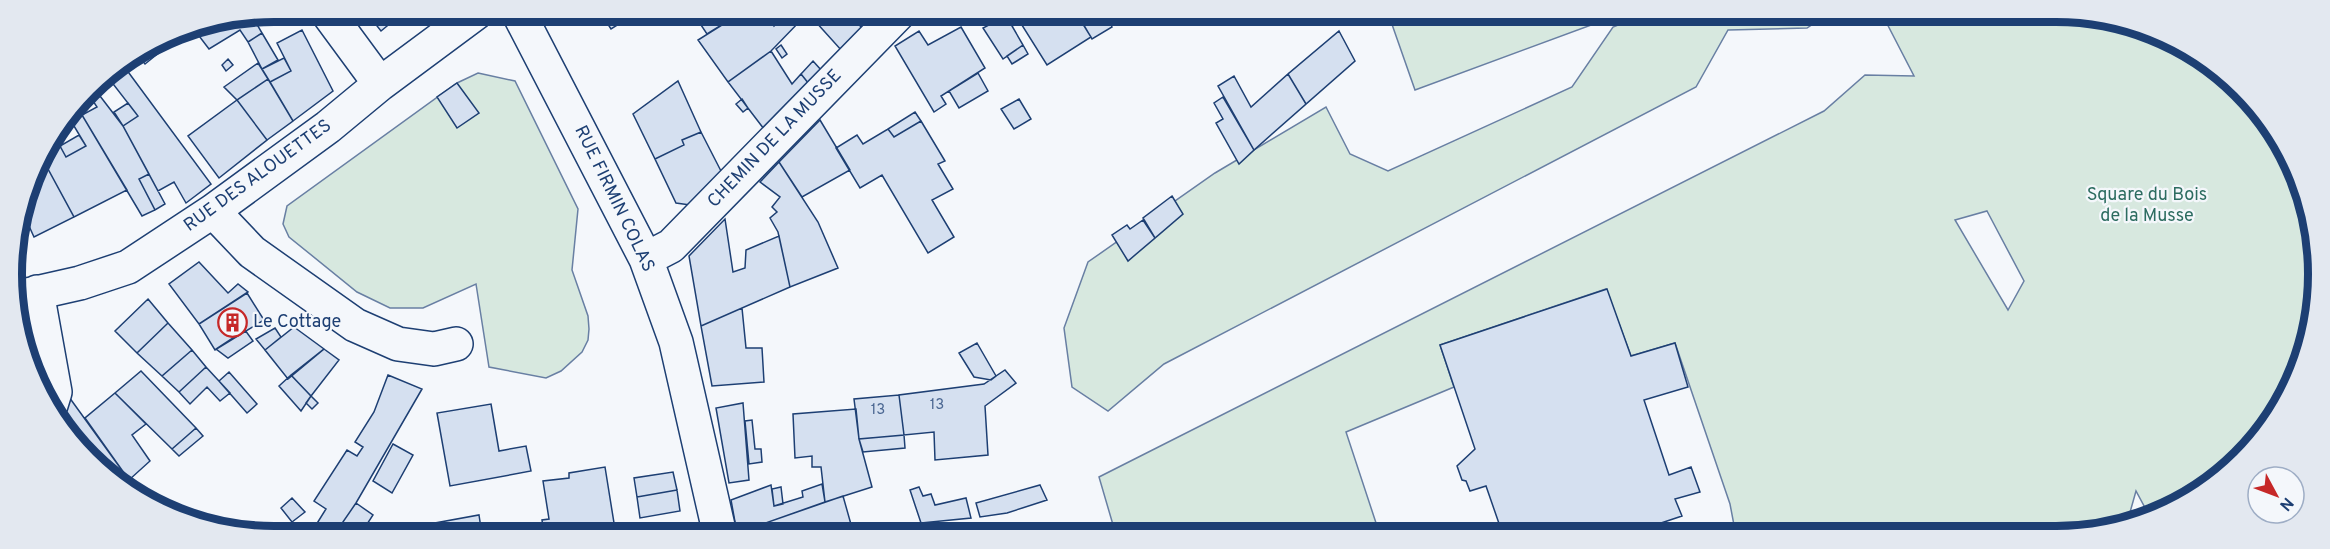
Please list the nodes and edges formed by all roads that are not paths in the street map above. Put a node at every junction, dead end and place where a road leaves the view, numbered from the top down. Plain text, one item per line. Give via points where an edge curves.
1 (334, 22) edge
2 (464, 22) edge
3 (523, 22) edge
4 (890, 22) edge
5 (380, 84) junction
6 (213, 211) junction
7 (646, 259) junction
8 (27, 295) edge
9 (456, 344) dead end
10 (54, 396) edge
11 (718, 526) edge

1 - 5 street
2 - 5 street, RUE DES ALOUETTES
3 - 7 street, RUE FIRMIN COLAS
4 - 7 street, CHEMIN DE LA MUSSE via 671,246
5 - 6 street, RUE DES ALOUETTES
6 - 8 street, RUE DES ALOUETTES via 128,267
6 - 9 street via 252,252 355,325 398,344 434,349
7 - 11 street, RUE FIRMIN COLAS via 676,342
8 - 10 street

